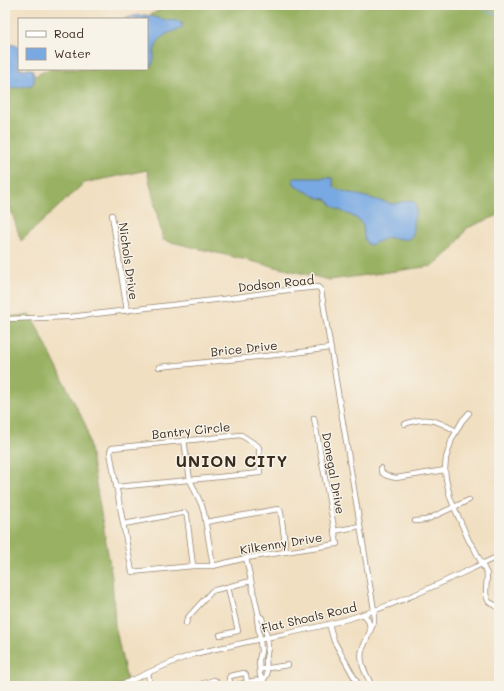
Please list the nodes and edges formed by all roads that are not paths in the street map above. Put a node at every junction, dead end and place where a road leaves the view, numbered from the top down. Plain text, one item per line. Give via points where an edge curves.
1 (112, 215) dead end
2 (127, 311) junction
3 (5, 319) edge
4 (330, 348) junction
5 (159, 367) dead end
6 (469, 413) dead end
7 (314, 418) dead end
8 (405, 424) dead end
9 (456, 430) junction
10 (184, 440) junction
11 (381, 468) dead end
12 (445, 470) junction
13 (190, 480) junction
14 (117, 487) junction
15 (469, 500) dead end
16 (454, 507) junction
17 (415, 521) dead end
18 (206, 522) junction
19 (124, 524) junction
20 (356, 527) dead end
21 (334, 531) junction
22 (286, 552) junction
23 (499, 556) edge
24 (246, 558) junction
25 (482, 563) junction
26 (193, 566) junction
27 (213, 566) junction
28 (251, 581) junction
29 (228, 586) junction
30 (499, 609) edge
31 (374, 610) junction
32 (363, 614) junction
33 (186, 624) dead end
34 (329, 624) junction
35 (261, 628) junction
36 (370, 633) junction
37 (220, 635) dead end
38 (267, 637) junction
39 (260, 639) junction
40 (288, 665) dead end
41 (266, 668) junction
42 (260, 669) junction
43 (148, 673) junction
44 (264, 679) junction
45 (247, 682) junction
46 (120, 686) edge
47 (150, 686) edge
48 (200, 686) edge
49 (217, 686) edge
50 (232, 686) edge
51 (262, 686) edge
52 (359, 686) edge
53 (372, 686) edge

1 - 2 street, Nichols Drive
2 - 3 street, Dodson Road via 69,317
2 - 4 street, Dodson Road via 318,287 321,290
4 - 5 street, Brice Drive
4 - 31 street, Dodson Road
6 - 9 street
7 - 21 street, Donegal Drive
8 - 9 street via 431,420
9 - 12 street via 448,451
10 - 13 street
10 - 13 street, Bantry Circle via 241,435 259,448 260,473
10 - 14 street, Bantry Circle via 112,448 110,452
11 - 12 street via 383,474 396,478
12 - 16 street via 447,489
13 - 14 street, Bantry Circle
13 - 18 street
14 - 19 street
15 - 16 street
16 - 17 street via 426,520
16 - 25 street
18 - 22 street via 278,509 281,513
18 - 27 street
19 - 26 street, Kilkenny Drive via 132,572
19 - 26 street via 185,513
20 - 21 street, Kilkenny Drive
21 - 22 street, Kilkenny Drive via 337,544
22 - 24 street, Kilkenny Drive
23 - 25 street, Flat Shoals Road
24 - 27 street, Kilkenny Drive
24 - 28 street
25 - 30 street via 487,574 486,598
25 - 31 street, Flat Shoals Road via 405,599
26 - 27 street, Kilkenny Drive
28 - 29 street
28 - 35 street via 257,619
29 - 33 street via 212,591 190,614
29 - 37 street via 238,631
31 - 32 street, Flat Shoals Road
31 - 36 street, Dodson Road via 374,622
32 - 34 street, Flat Shoals Road
32 - 36 street via 368,621
34 - 38 street, Flat Shoals Road
34 - 52 street via 334,641
35 - 38 street
35 - 39 street
36 - 53 street, Dodson Road via 362,650 361,660
38 - 39 street, Flat Shoals Road
38 - 41 street
39 - 42 street
39 - 43 street, Flat Shoals Road via 194,654
40 - 41 street
41 - 42 street
41 - 44 street via 267,675
42 - 44 street via 260,676
43 - 46 street, Flat Shoals Road
43 - 47 street
44 - 45 street
44 - 51 street
45 - 50 street
45 - 50 street via 244,673 230,676
48 - 49 street via 214,680

